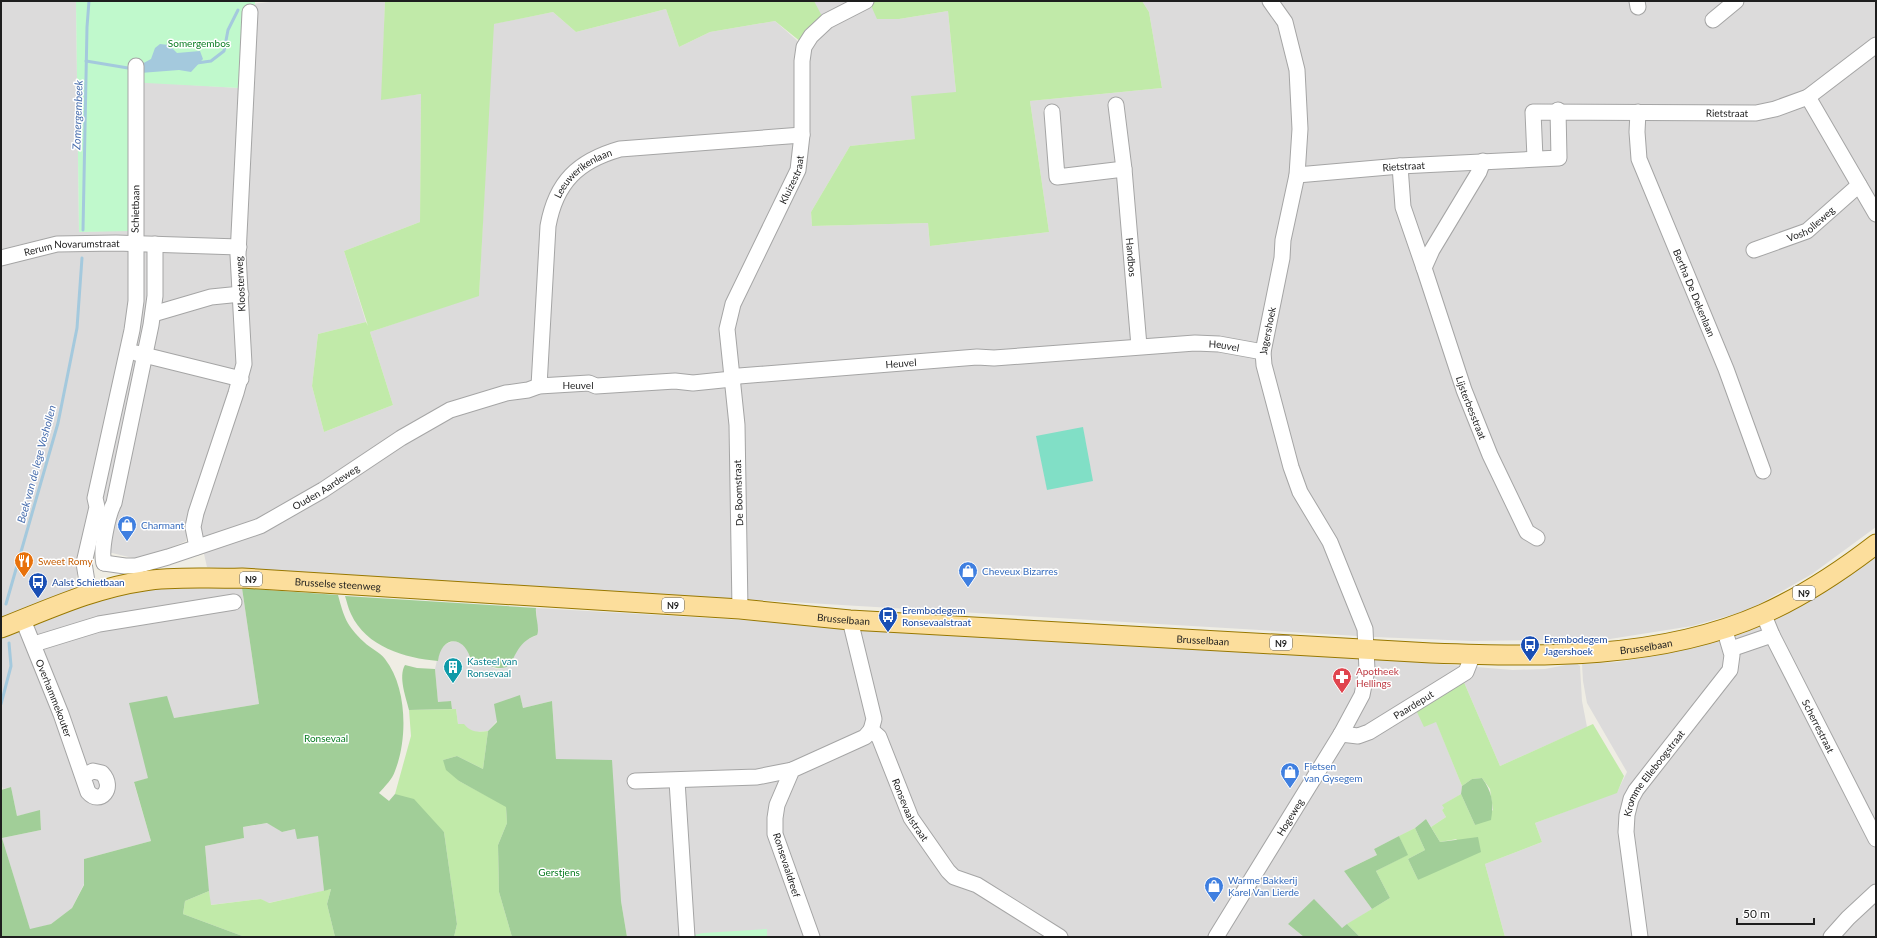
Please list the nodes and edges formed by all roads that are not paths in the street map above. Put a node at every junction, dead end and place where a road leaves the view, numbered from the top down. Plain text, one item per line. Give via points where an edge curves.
1 (866, 1) edge
2 (1270, 1) edge
3 (1736, 1) edge
4 (250, 12) dead end
5 (1714, 20) dead end
6 (1876, 45) edge
7 (136, 70) dead end
8 (1808, 97) junction
9 (1116, 105) dead end
10 (1558, 110) junction
11 (1052, 112) dead end
12 (1638, 112) junction
13 (802, 135) junction
14 (1535, 158) junction
15 (1483, 161) junction
16 (1400, 166) junction
17 (1124, 169) junction
18 (1297, 175) junction
19 (1859, 185) junction
20 (1876, 214) edge
21 (135, 243) junction
22 (155, 244) junction
23 (238, 247) junction
24 (1754, 250) dead end
25 (1, 258) edge
26 (1424, 268) junction
27 (241, 294) junction
28 (153, 314) junction
29 (1139, 346) junction
30 (127, 351) junction
31 (1263, 352) junction
32 (145, 355) junction
33 (241, 379) junction
34 (732, 379) junction
35 (539, 386) junction
36 (1763, 471) dead end
37 (104, 509) junction
38 (1537, 538) dead end
39 (1876, 544) edge
40 (197, 547) junction
41 (168, 557) junction
42 (104, 563) junction
43 (86, 575) junction
44 (169, 578) junction
45 (89, 594) junction
46 (506, 594) joint
47 (234, 602) dead end
48 (740, 609) junction
49 (1763, 614) junction
50 (23, 620) junction
51 (850, 620) junction
52 (1, 628) edge
53 (1724, 628) junction
54 (1772, 635) junction
55 (34, 644) junction
56 (1367, 649) junction
57 (1731, 650) junction
58 (1473, 654) junction
59 (872, 730) junction
60 (1341, 734) junction
61 (792, 770) junction
62 (83, 776) dead end
63 (635, 781) dead end
64 (677, 781) junction
65 (1876, 839) edge
66 (1876, 892) edge
67 (687, 937) edge
68 (812, 937) edge
69 (1060, 937) edge
70 (1216, 937) edge
71 (1640, 937) edge
72 (1831, 937) edge

1 - 13 street, Kluizestraat via 827,21 804,48
2 - 18 street, Jagershoek via 1285,22 1297,70 1300,129
3 - 5 street
4 - 23 street, Kloosterweg
6 - 8 street, Rietstraat
7 - 21 street, Schietbaan
8 - 12 street, Rietstraat via 1756,113
8 - 19 street
9 - 17 street, Handbos
10 - 12 street, Rietstraat
10 - 14 street, Rietstraat via 1533,112
10 - 14 street, Rietstraat via 1560,158
11 - 17 street via 1058,177
12 - 36 street, Bertha De Dekenlaan via 1636,132 1640,159 1726,369
13 - 34 street, Kluizestraat via 798,170 733,304 727,329
13 - 35 street, Leeuwerikenlaan via 620,149 587,162 572,174 554,202 548,226
14 - 15 street, Rietstraat
15 - 16 street, Rietstraat
15 - 26 street
16 - 18 street, Rietstraat
16 - 26 street, Lijsterbesstraat via 1403,207
17 - 29 street, Handbos
18 - 31 street, Jagershoek
19 - 20 street
19 - 24 street, Vosholleweg via 1807,231
21 - 22 street, Rerum Novarumstraat
21 - 25 street, Rerum Novarumstraat via 57,244
21 - 30 street, Schietbaan via 136,301
22 - 23 street, Rerum Novarumstraat
22 - 28 street, Schietbaan
23 - 27 street, Kloosterweg
26 - 38 street, Lijsterbesstraat via 1464,390 1490,455 1527,532
27 - 28 street via 210,296
27 - 33 street, Kloosterweg via 244,364
28 - 32 street, Schietbaan
29 - 31 street, Heuvel via 1219,344
29 - 34 street, Heuvel via 919,361 739,376
30 - 32 street
30 - 37 street, Schietbaan via 96,498
31 - 56 street, Jagershoek via 1264,365 1295,479 1303,498 1330,542 1365,629
32 - 33 street
32 - 37 street, Schietbaan via 114,503
33 - 40 street, Kloosterweg via 196,513 193,527
34 - 35 street, Heuvel via 693,383 675,381 596,386 589,383
34 - 48 street, De Boomstraat via 736,425
35 - 40 street, Ouden Aardeweg via 450,410 401,438 323,490 260,526
37 - 42 street, Schietbaan
37 - 43 street, Schietbaan via 84,563
39 - 49 main road, Brusselbaan / N9 via 1836,573
40 - 41 street, Ouden Aardeweg
41 - 42 street, Ouden Aardeweg via 136,566
41 - 44 street
42 - 43 street
43 - 45 street, Schietbaan
44 - 45 main road, Brusselse steenweg / N9 via 142,581
44 - 46 main road, Brusselse steenweg / N9 via 242,578
45 - 50 main road, Brusselse steenweg / N9
46 - 48 main road, Brusselbaan / N9
47 - 55 street via 98,624
48 - 51 main road, Brusselbaan / N9
49 - 53 main road, Brusselbaan / N9
49 - 54 street, Scherrestraat
50 - 52 main road, Brusselse steenweg / N9
50 - 55 street, Overhammekouter
51 - 56 main road, Brusselbaan / N9
51 - 59 street via 874,718
53 - 57 street, Kromme Elleboogstraat
53 - 58 main road, Brusselbaan / N9 via 1668,643 1616,651 1506,656
54 - 57 street
54 - 65 street, Scherrestraat
55 - 62 street, Overhammekouter
56 - 58 main road, Brusselbaan / N9
56 - 60 street, Hogeweg via 1367,670 1362,695
57 - 71 street, Kromme Elleboogstraat via 1733,659 1730,670 1631,799 1626,832
58 - 60 street, Paardeput via 1466,672 1369,732 1358,736
59 - 61 street via 865,737
59 - 69 street, Ronsevaalstraat via 880,737 912,818 948,871 954,877 977,885
60 - 70 street, Hogeweg
61 - 64 street via 757,776
61 - 68 street, Ronsevaaldreef via 777,805 775,834
63 - 64 street
64 - 67 street
66 - 72 street

